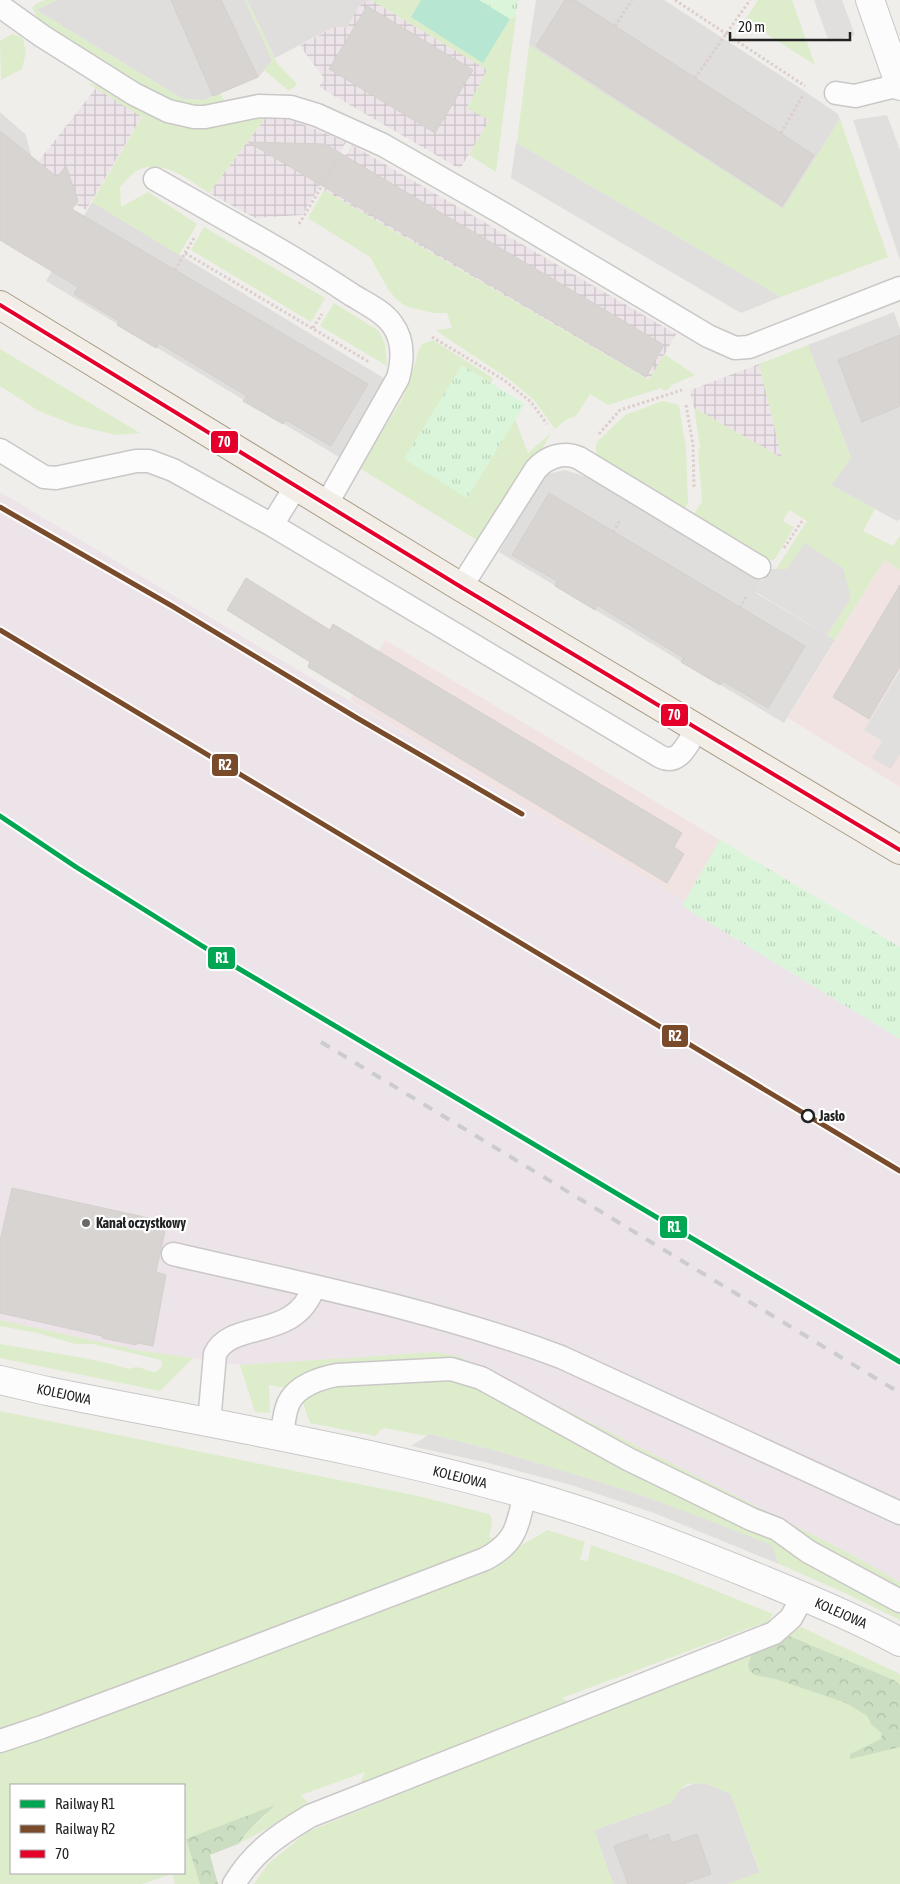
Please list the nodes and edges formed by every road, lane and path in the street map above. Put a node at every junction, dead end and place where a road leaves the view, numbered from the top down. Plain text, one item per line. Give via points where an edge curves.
1 (632, 0) edge
2 (675, 0) edge
3 (750, 0) edge
4 (870, 0) edge
5 (8, 7) edge
6 (615, 26) dead end
7 (726, 35) junction
8 (696, 78) dead end
9 (900, 85) edge
10 (808, 88) dead end
11 (836, 93) dead end
12 (355, 132) junction
13 (155, 179) dead end
14 (282, 252) junction
15 (175, 270) dead end
16 (900, 288) edge
17 (0, 306) edge
18 (400, 346) junction
19 (398, 378) junction
20 (682, 390) dead end
21 (686, 405) dead end
22 (620, 410) dead end
23 (693, 445) dead end
24 (0, 450) edge
25 (579, 458) junction
26 (296, 486) junction
27 (326, 505) junction
28 (272, 525) junction
29 (759, 567) dead end
30 (461, 587) junction
31 (697, 729) junction
32 (900, 850) edge
33 (173, 1254) dead end
34 (314, 1286) junction
35 (0, 1380) edge
36 (209, 1423) junction
37 (282, 1438) junction
38 (525, 1494) junction
39 (900, 1513) edge
40 (803, 1596) junction
41 (900, 1601) edge
42 (900, 1642) edge
43 (0, 1741) edge
44 (234, 1884) edge

1 - 6 path
2 - 7 path
3 - 7 path
4 - 9 street
5 - 12 lane via 42,36 168,112 205,117 259,106 291,107
7 - 8 path
7 - 10 path
9 - 11 lane via 854,96
12 - 14 path
12 - 16 lane via 494,208 708,336 735,348 749,347
13 - 14 lane
14 - 18 lane via 382,314 394,326
15 - 19 path via 185,253
17 - 26 main road
18 - 19 lane via 402,360
18 - 25 path via 434,336 504,380 531,402 550,429
19 - 27 lane
20 - 22 path
21 - 23 path
24 - 28 lane via 50,478 136,461 156,462
25 - 29 lane
25 - 30 lane via 567,455 541,463
26 - 27 main road
26 - 28 lane
27 - 30 main road
28 - 31 lane via 661,757 670,760 678,757
30 - 31 main road
31 - 32 main road
33 - 34 lane
34 - 36 lane via 308,1302 290,1319 227,1340 217,1348
34 - 39 lane via 456,1322 561,1357
35 - 36 street, KOLEJOWA
36 - 37 street, KOLEJOWA
37 - 38 street, KOLEJOWA via 385,1458
37 - 41 lane via 291,1398 299,1390 323,1378 459,1370 481,1378 628,1459 770,1526 809,1552
38 - 40 street, KOLEJOWA via 654,1536
38 - 43 lane via 507,1545 477,1563
40 - 42 street, KOLEJOWA
40 - 44 lane via 791,1618 774,1633 310,1816 255,1854

